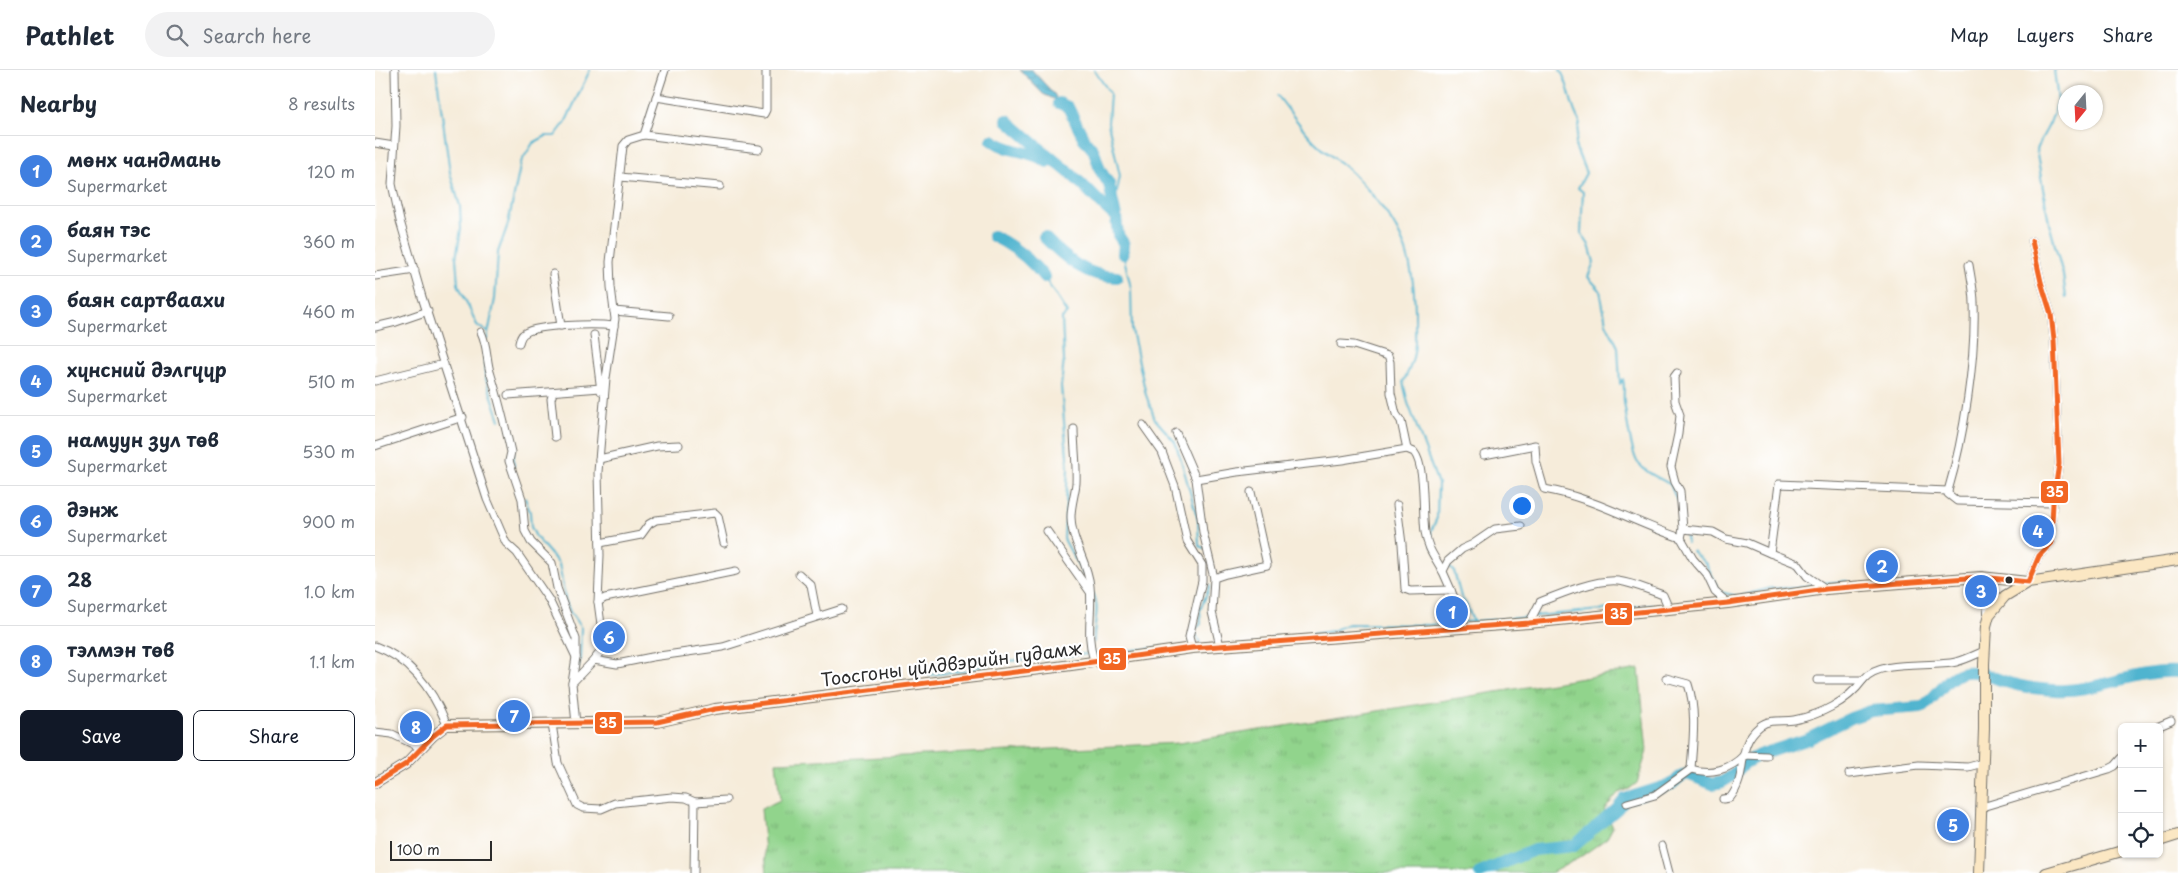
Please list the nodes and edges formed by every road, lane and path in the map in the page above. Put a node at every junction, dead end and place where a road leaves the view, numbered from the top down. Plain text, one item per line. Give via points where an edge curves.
1 (395, 70) edge
2 (665, 70) edge
3 (766, 70) edge
4 (656, 98) junction
5 (644, 135) junction
6 (375, 143) edge
7 (394, 146) junction
8 (759, 149) dead end
9 (620, 177) junction
10 (720, 186) dead end
11 (2032, 241) dead end
12 (1969, 265) dead end
13 (415, 270) junction
14 (553, 274) dead end
15 (375, 276) edge
16 (428, 311) junction
17 (614, 311) junction
18 (669, 316) dead end
19 (561, 326) junction
20 (614, 326) junction
21 (375, 327) edge
22 (481, 332) dead end
23 (594, 335) dead end
24 (519, 343) dead end
25 (1341, 344) dead end
26 (444, 364) junction
27 (1677, 373) dead end
28 (375, 381) edge
29 (601, 388) junction
30 (553, 393) junction
31 (508, 395) dead end
32 (604, 414) junction
33 (463, 417) junction
34 (1143, 425) dead end
35 (1074, 429) dead end
36 (1177, 433) dead end
37 (555, 437) dead end
38 (679, 445) dead end
39 (375, 446) edge
40 (1407, 449) junction
41 (1484, 455) dead end
42 (599, 459) junction
43 (1196, 479) junction
44 (1948, 491) junction
45 (1251, 492) dead end
46 (2053, 503) junction
47 (1397, 505) dead end
48 (1521, 526) dead end
49 (1683, 529) junction
50 (1047, 531) dead end
51 (1681, 538) junction
52 (724, 543) dead end
53 (600, 544) junction
54 (1770, 553) junction
55 (2178, 560) edge
56 (736, 571) dead end
57 (1443, 571) junction
58 (799, 574) dead end
59 (1983, 577) junction
60 (1214, 578) junction
61 (2028, 582) junction
62 (1826, 589) junction
63 (1451, 590) junction
64 (1091, 592) junction
65 (597, 602) junction
66 (1728, 603) junction
67 (1669, 609) junction
68 (842, 610) dead end
69 (817, 616) junction
70 (1989, 616) junction
71 (1529, 623) junction
72 (1463, 628) junction
73 (375, 646) edge
74 (1220, 646) junction
75 (1192, 648) junction
76 (1985, 651) junction
77 (576, 657) junction
78 (593, 660) junction
79 (1094, 661) junction
80 (1666, 678) dead end
81 (1817, 680) dead end
82 (1863, 680) junction
83 (572, 683) junction
84 (2171, 721) dead end
85 (552, 724) junction
86 (576, 724) junction
87 (2163, 724) edge
88 (447, 725) junction
89 (375, 732) edge
90 (421, 748) junction
91 (1767, 756) dead end
92 (1744, 758) junction
93 (1983, 763) junction
94 (2118, 763) edge
95 (1691, 769) junction
96 (1849, 774) dead end
97 (375, 783) edge
98 (1723, 799) dead end
99 (726, 800) dead end
100 (695, 802) junction
101 (1627, 803) dead end
102 (1982, 807) junction
103 (2178, 835) edge
104 (2163, 840) edge
105 (1663, 846) dead end
106 (2118, 852) edge
107 (694, 873) edge
108 (1669, 873) edge
109 (1979, 873) edge
110 (2046, 873) edge

1 - 7 street
2 - 4 street
3 - 4 street via 764,114
4 - 5 street
5 - 8 street
5 - 9 street via 624,142
6 - 7 street
7 - 13 street via 392,184
9 - 10 street
9 - 17 street via 610,262
11 - 46 street via 2051,314 2054,340 2059,464
12 - 44 street via 1974,303 1971,362 1957,456
13 - 15 street
13 - 16 street
14 - 19 street
16 - 21 street
16 - 26 street
17 - 18 street
17 - 20 street
19 - 20 street
19 - 24 street via 530,330 522,335
20 - 32 street
22 - 77 street via 511,452 509,461 522,499 525,531 551,563 576,639
23 - 29 street
25 - 40 street via 1388,356 1391,393
26 - 28 street
26 - 33 street
27 - 49 street via 1674,376 1675,401 1680,415 1679,434 1671,467 1681,491
29 - 30 street
29 - 32 street
30 - 31 street
30 - 37 street
32 - 42 street
33 - 39 street
33 - 77 street via 487,499 507,543 549,600
34 - 75 street via 1162,452 1175,486 1187,541 1202,565 1202,581 1189,637
35 - 64 street via 1076,481 1071,517 1075,538 1087,564
36 - 43 street
38 - 42 street via 657,446
40 - 43 street
40 - 57 street via 1417,456 1430,553
41 - 51 street via 1535,445 1544,489 1593,503
42 - 53 street
43 - 60 street via 1203,532
44 - 46 street via 1957,500
44 - 54 street via 1779,484
45 - 60 street via 1267,566
46 - 61 street via 2051,543 2039,556
47 - 63 street via 1405,589 1410,592
48 - 57 street via 1495,529 1462,549 1448,561
49 - 51 street
49 - 54 street via 1713,532
50 - 64 street
51 - 66 street via 1715,592
52 - 53 street via 719,516 715,513 657,520 649,524 641,535
53 - 65 street
54 - 62 street via 1798,564 1807,576
55 - 61 main road
56 - 65 street
57 - 63 street
58 - 69 street via 811,585
59 - 61 main road, Тоосгоны үйлдвэрийн гудамж
59 - 62 main road, Тоосгоны үйлдвэрийн гудамж
59 - 70 street
60 - 74 street via 1212,612
61 - 70 main road via 2005,596
62 - 66 main road, Тоосгоны үйлдвэрийн гудамж
63 - 72 street
64 - 79 street via 1088,630
65 - 78 street via 603,647
66 - 67 main road, Тоосгоны үйлдвэрийн гудамж
67 - 71 main road, Тоосгоны үйлдвэрийн гудамж
67 - 71 street via 1663,595 1616,581 1569,590 1540,602
68 - 69 street
69 - 78 street via 723,647 617,664
70 - 76 main road
71 - 72 main road, Тоосгоны үйлдвэрийн гудамж
72 - 74 main road, Тоосгоны үйлдвэрийн гудамж
73 - 88 street via 396,655 423,682
74 - 75 main road, Тоосгоны үйлдвэрийн гудамж
75 - 79 main road, Тоосгоны үйлдвэрийн гудамж
76 - 82 street via 1955,662 1881,670
76 - 93 main road
77 - 83 street
78 - 83 street
79 - 86 main road, Тоосгоны үйлдвэрийн гудамж via 715,709 657,722
80 - 95 street via 1689,684 1694,726
81 - 82 street
82 - 92 street via 1834,706 1794,720 1763,724 1744,747
83 - 86 street
84 - 87 street
85 - 86 main road, Тоосгоны үйлдвэрийн гудамж
85 - 88 main road, Тоосгоны үйлдвэрийн гудамж
85 - 100 street via 558,762 577,805 601,810 615,803 672,797
88 - 90 street
89 - 90 street via 392,734
90 - 97 street via 406,764
91 - 92 street
92 - 95 street via 1713,772
92 - 98 street via 1737,789 1730,798
93 - 96 street via 1968,768 1919,765
93 - 102 main road
94 - 102 street via 2109,769
95 - 101 street via 1655,795
99 - 100 street
100 - 107 street
102 - 109 main road
103 - 104 main road
105 - 108 street
106 - 110 main road

